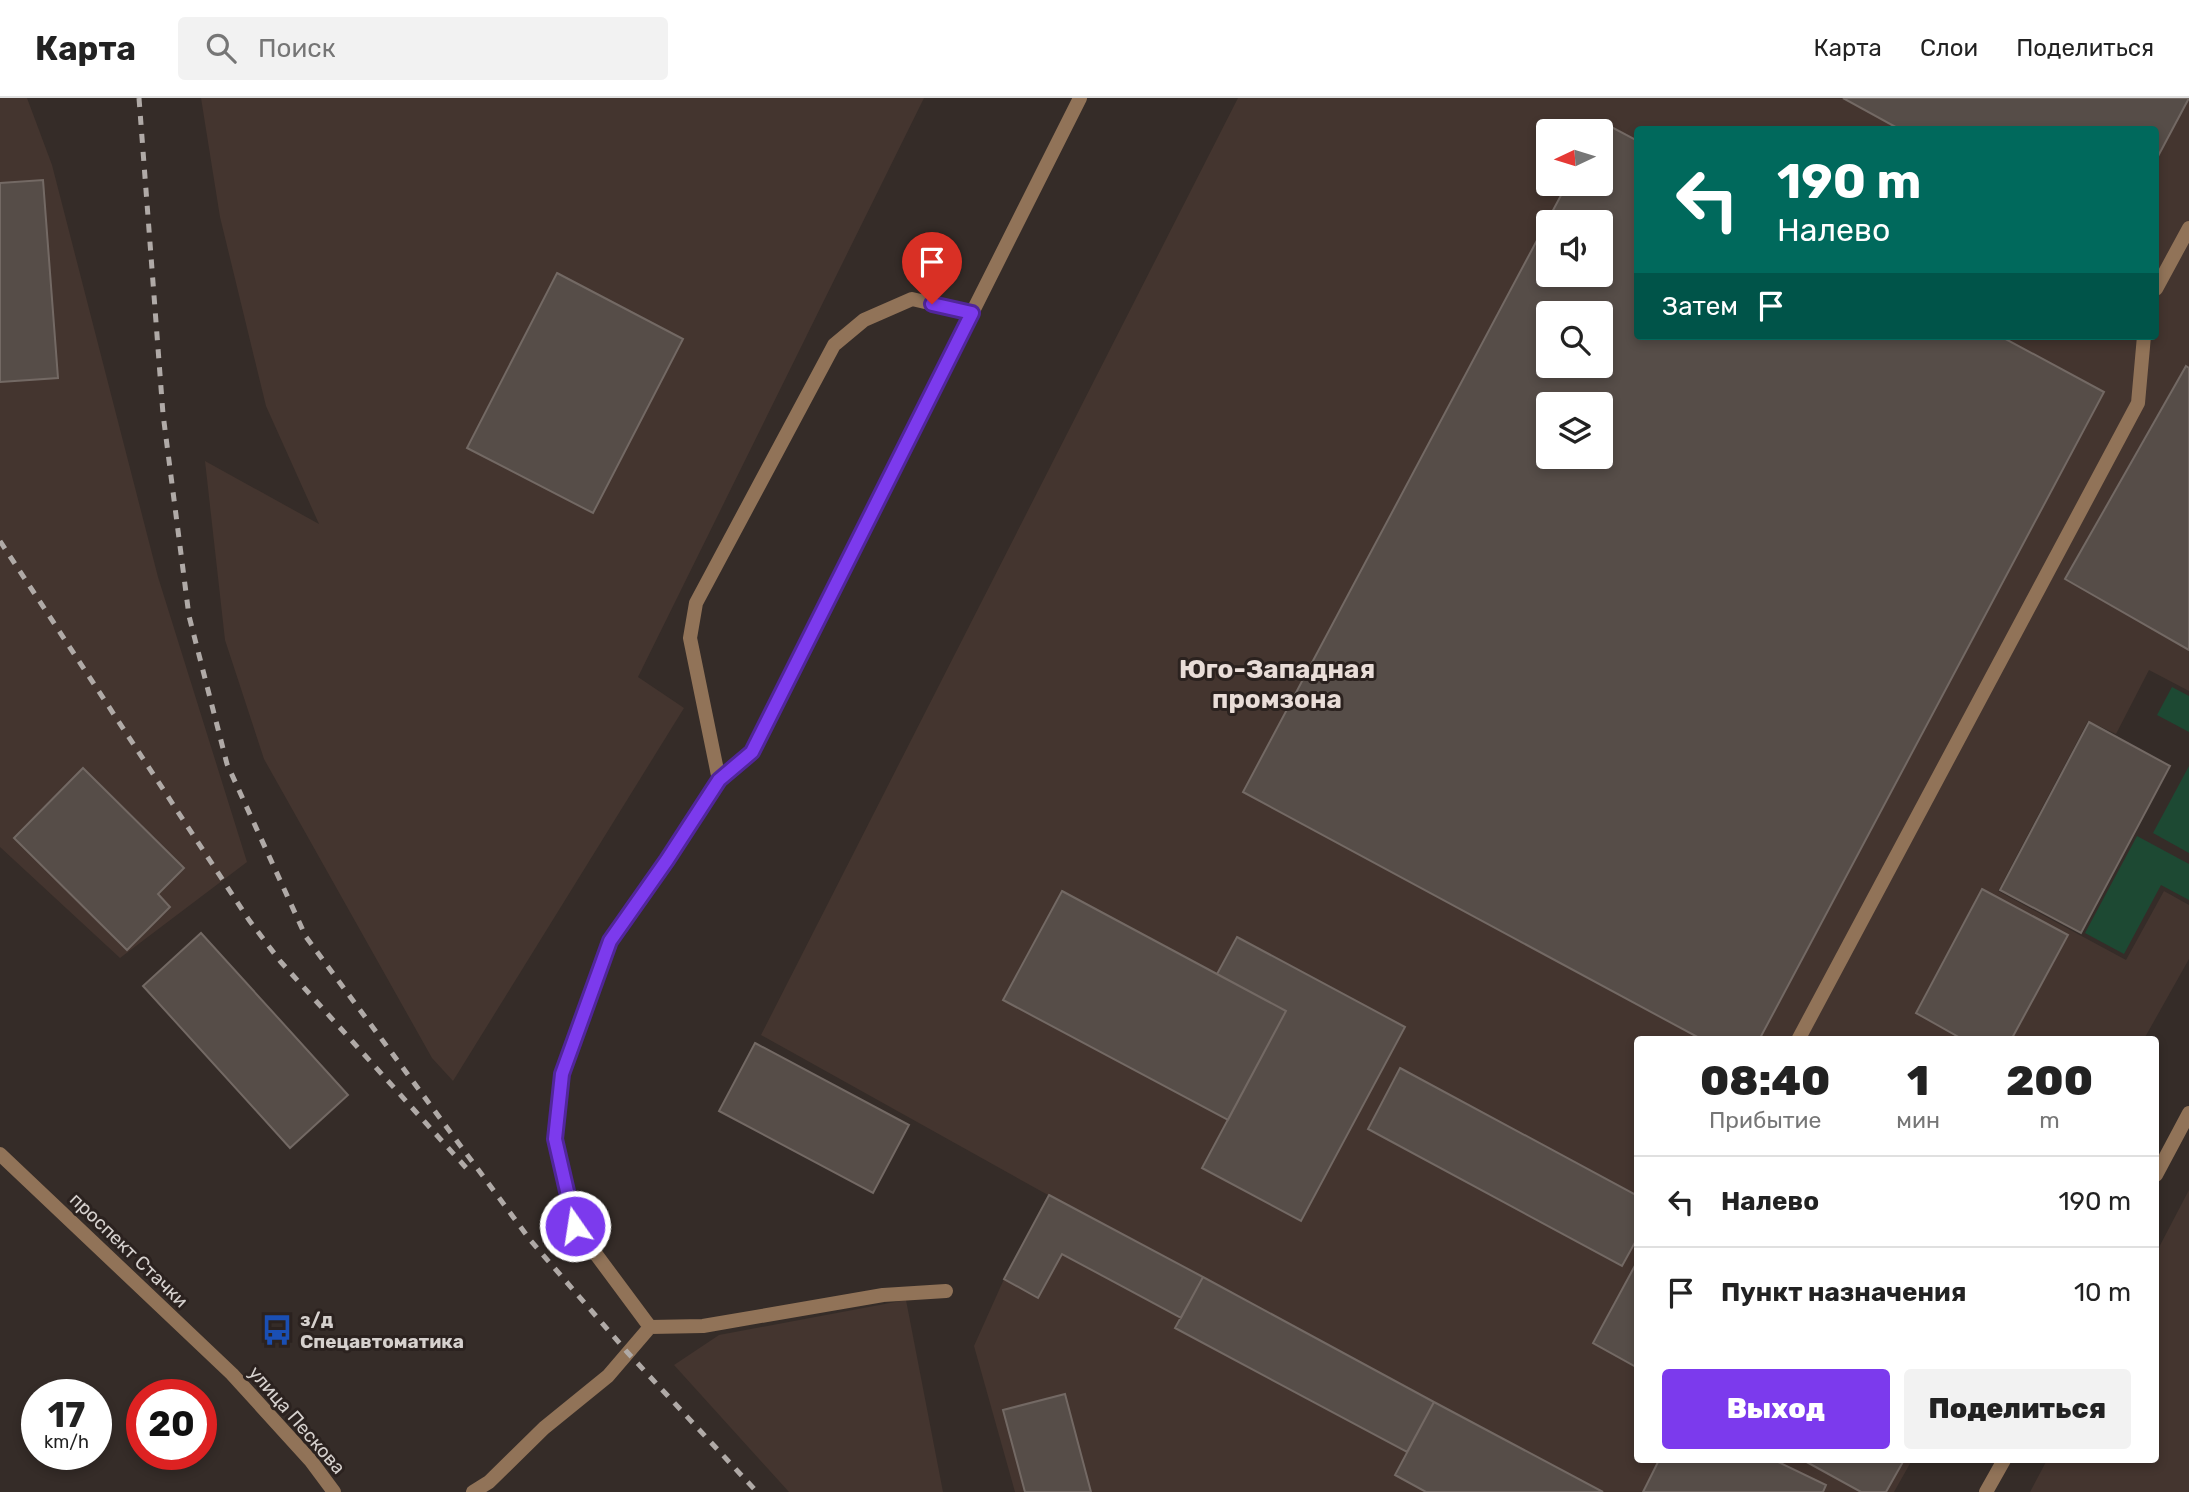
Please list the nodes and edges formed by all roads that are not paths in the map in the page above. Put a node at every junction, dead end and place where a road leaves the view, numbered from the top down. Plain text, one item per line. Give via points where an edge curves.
1 (1080, 98) edge
2 (2189, 228) edge
3 (2159, 283) edge
4 (972, 313) junction
5 (2144, 340) edge
6 (719, 780) junction
7 (1800, 1036) edge
8 (2189, 1113) edge
9 (0, 1154) edge
10 (2159, 1169) edge
11 (946, 1291) dead end
12 (650, 1327) junction
13 (232, 1374) joint
14 (2002, 1463) edge
15 (334, 1492) edge
16 (474, 1492) edge
17 (1986, 1492) edge

1 - 4 street
2 - 3 street
4 - 6 street via 752,752
4 - 6 street via 912,299 864,320 834,345 696,603 690,638
5 - 7 street via 2138,403
6 - 12 street via 610,941 562,1074 555,1139 575,1226
8 - 10 street
9 - 13 street, проспект Стачки
11 - 12 street via 883,1295 702,1326
12 - 16 street via 608,1376
13 - 15 street, улица Пескова
14 - 17 street

